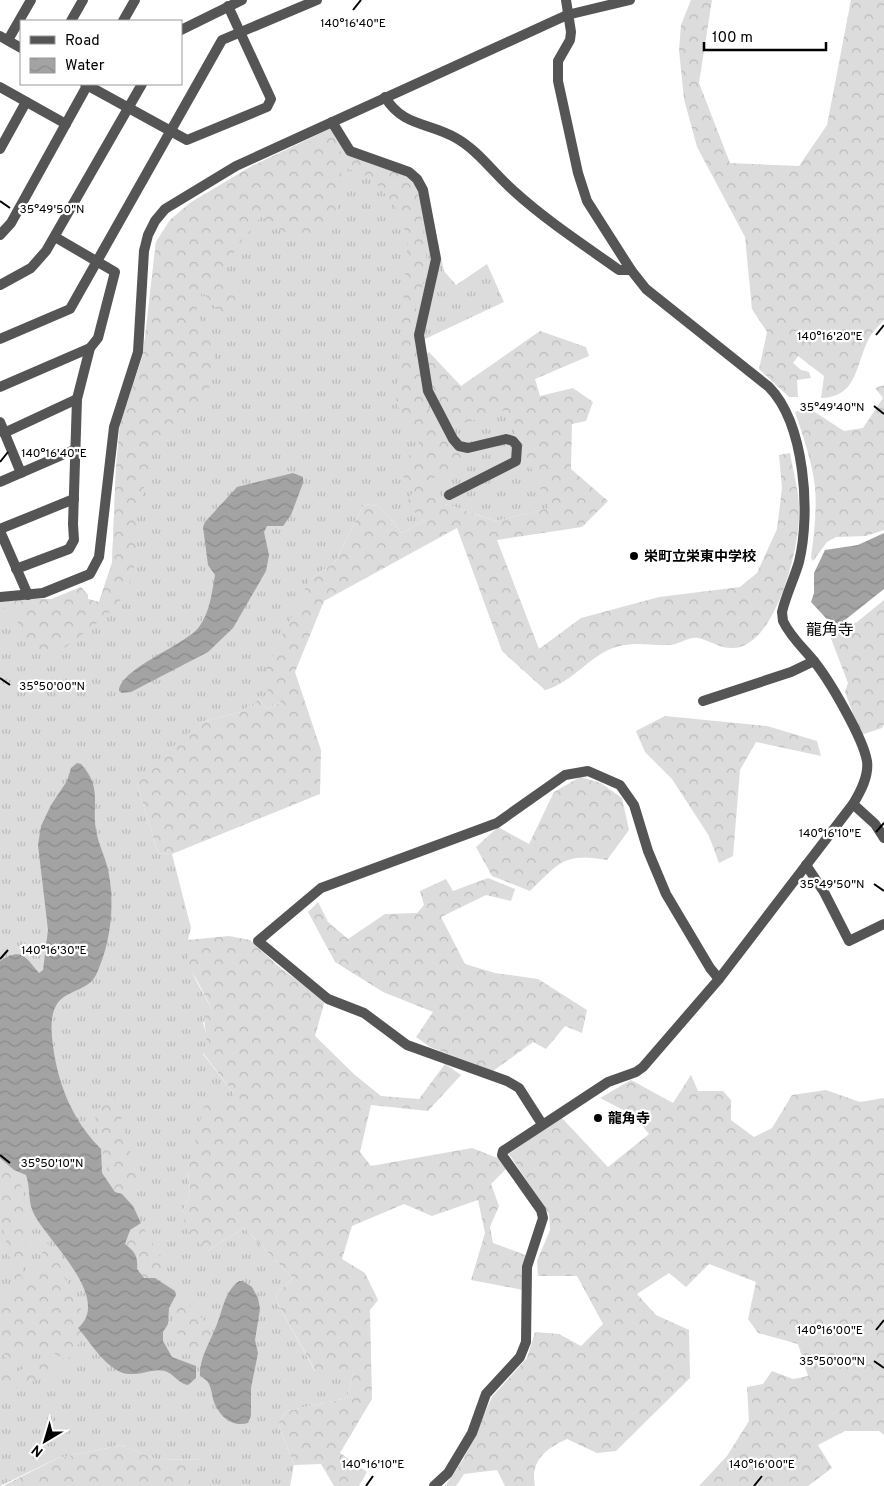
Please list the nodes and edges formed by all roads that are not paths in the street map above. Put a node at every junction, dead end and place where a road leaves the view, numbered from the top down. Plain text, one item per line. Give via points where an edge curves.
1 (31, 0) edge
2 (83, 0) edge
3 (135, 0) edge
4 (242, 0) edge
5 (317, 0) edge
6 (566, 0) edge
7 (630, 0) edge
8 (228, 6) junction
9 (567, 15) junction
10 (72, 20) edge
11 (124, 20) edge
12 (182, 29) edge
13 (240, 33) junction
14 (4, 38) edge
15 (20, 47) edge
16 (86, 85) edge
17 (89, 85) edge
18 (141, 85) edge
19 (0, 87) edge
20 (385, 98) junction
21 (26, 102) junction
22 (128, 108) junction
23 (332, 122) junction
24 (66, 124) junction
25 (171, 133) junction
26 (0, 149) edge
27 (0, 235) edge
28 (56, 237) junction
29 (98, 261) junction
30 (631, 270) junction
31 (0, 285) edge
32 (0, 339) edge
33 (90, 348) junction
34 (0, 387) edge
35 (77, 399) junction
36 (2, 428) edge
37 (76, 449) junction
38 (21, 473) junction
39 (0, 482) edge
40 (449, 495) dead end
41 (74, 499) junction
42 (0, 530) edge
43 (16, 569) junction
44 (28, 595) junction
45 (0, 597) edge
46 (814, 661) junction
47 (703, 701) dead end
48 (853, 804) junction
49 (884, 838) edge
50 (806, 866) junction
51 (884, 924) edge
52 (719, 979) junction
53 (542, 1124) junction
54 (434, 1486) edge

1 - 14 street
2 - 10 street
3 - 11 street
4 - 8 street
5 - 13 street
6 - 9 street
7 - 9 street
8 - 12 street
8 - 13 street
9 - 20 street
9 - 30 street via 570,40 557,68 578,173 588,201
13 - 25 street via 221,42
13 - 25 street via 270,105 190,141
14 - 15 street
16 - 24 street
17 - 22 street
18 - 22 street
19 - 21 street
20 - 23 street
20 - 30 street via 398,115 455,137 470,147 514,192 551,221 619,270
21 - 24 street
21 - 26 street
22 - 25 street
22 - 28 street
23 - 40 street via 350,151 409,172 423,190 436,259 425,300 420,334 421,355 428,391 452,439 459,446 468,448 506,440 517,446 516,460
23 - 44 street via 236,166 165,209 155,221 144,251 138,352 114,427 99,557 90,574 43,593
24 - 27 street via 11,223
25 - 29 street
28 - 29 street
28 - 31 street via 31,268
29 - 32 street via 67,311
29 - 33 street via 116,272 98,338
30 - 46 street via 654,296 769,387 780,399 792,423 806,515 799,560 782,612 787,629
33 - 34 street
33 - 35 street
35 - 36 street
35 - 37 street
36 - 38 street
37 - 38 street
37 - 41 street
38 - 39 street
41 - 42 street
41 - 43 street via 74,540 69,550
42 - 43 street
43 - 44 street
44 - 45 street
46 - 47 street
46 - 48 street via 864,749 867,775
48 - 49 street via 875,824
48 - 50 street
50 - 51 street via 824,892 849,941
50 - 52 street
52 - 53 street via 643,1067 608,1082
52 - 53 street via 666,894 634,805 620,785 588,771 565,775 497,823 321,888 258,942 328,999 364,1013 407,1045 507,1080 519,1088
53 - 54 street via 503,1151 502,1155 541,1210 543,1218 527,1268 526,1342 520,1357 486,1394 472,1433 448,1473

